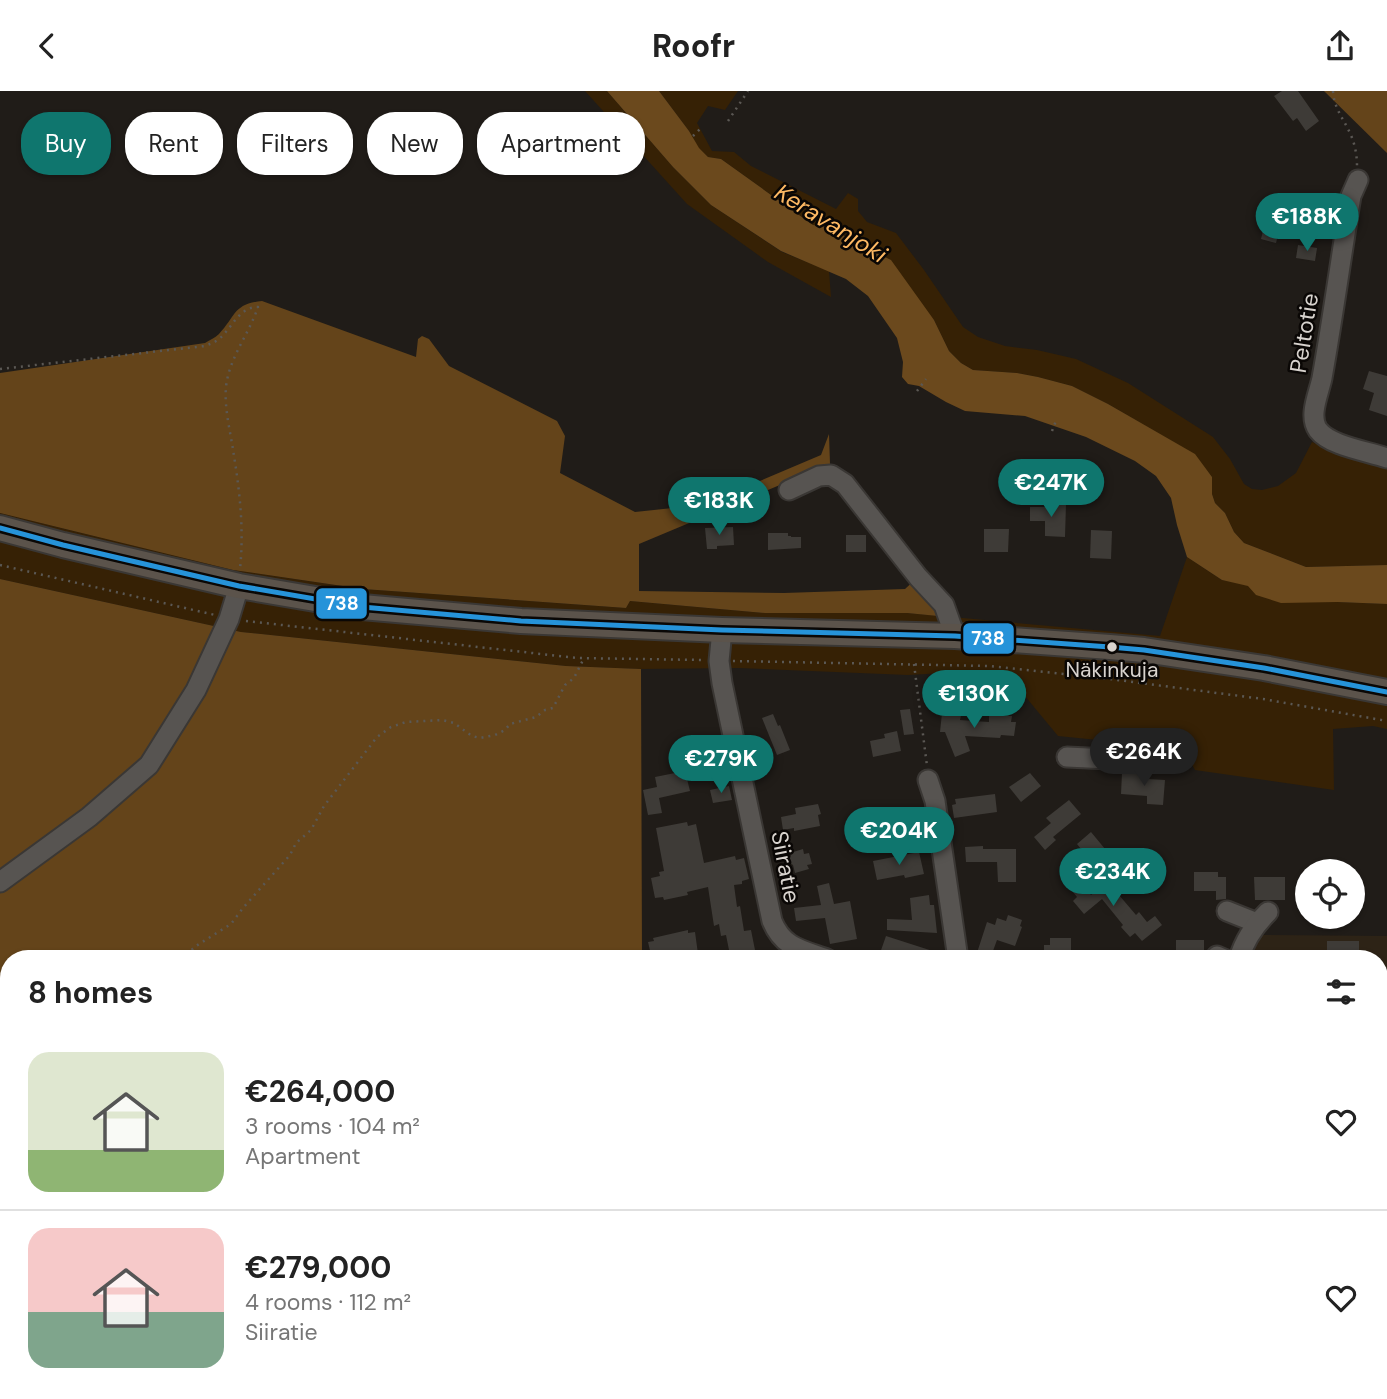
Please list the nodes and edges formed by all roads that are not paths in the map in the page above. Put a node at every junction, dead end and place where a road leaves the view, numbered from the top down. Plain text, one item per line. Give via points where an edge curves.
1 (1358, 180) road end
2 (1387, 458) edge
3 (789, 491) dead end
4 (0, 528) edge
5 (239, 586) junction
6 (722, 630) junction
7 (955, 636) junction
8 (1387, 692) edge
9 (1067, 757) dead end
10 (1150, 761) dead end
11 (928, 780) road end
12 (0, 882) edge
13 (1227, 911) dead end
14 (802, 950) edge
15 (957, 950) edge
16 (1242, 950) edge

1 - 2 street, Peltotie via 1351,196 1313,419 1317,429 1335,443
3 - 7 street via 819,476 831,475 845,484 944,605
4 - 5 main road
5 - 6 main road via 349,606 440,615
5 - 12 street via 196,690 149,765 89,817
6 - 7 main road
6 - 14 street, Siiratie via 722,683 772,921 783,940
7 - 8 main road via 1144,650
9 - 10 street
11 - 15 street
13 - 16 street via 1262,917

